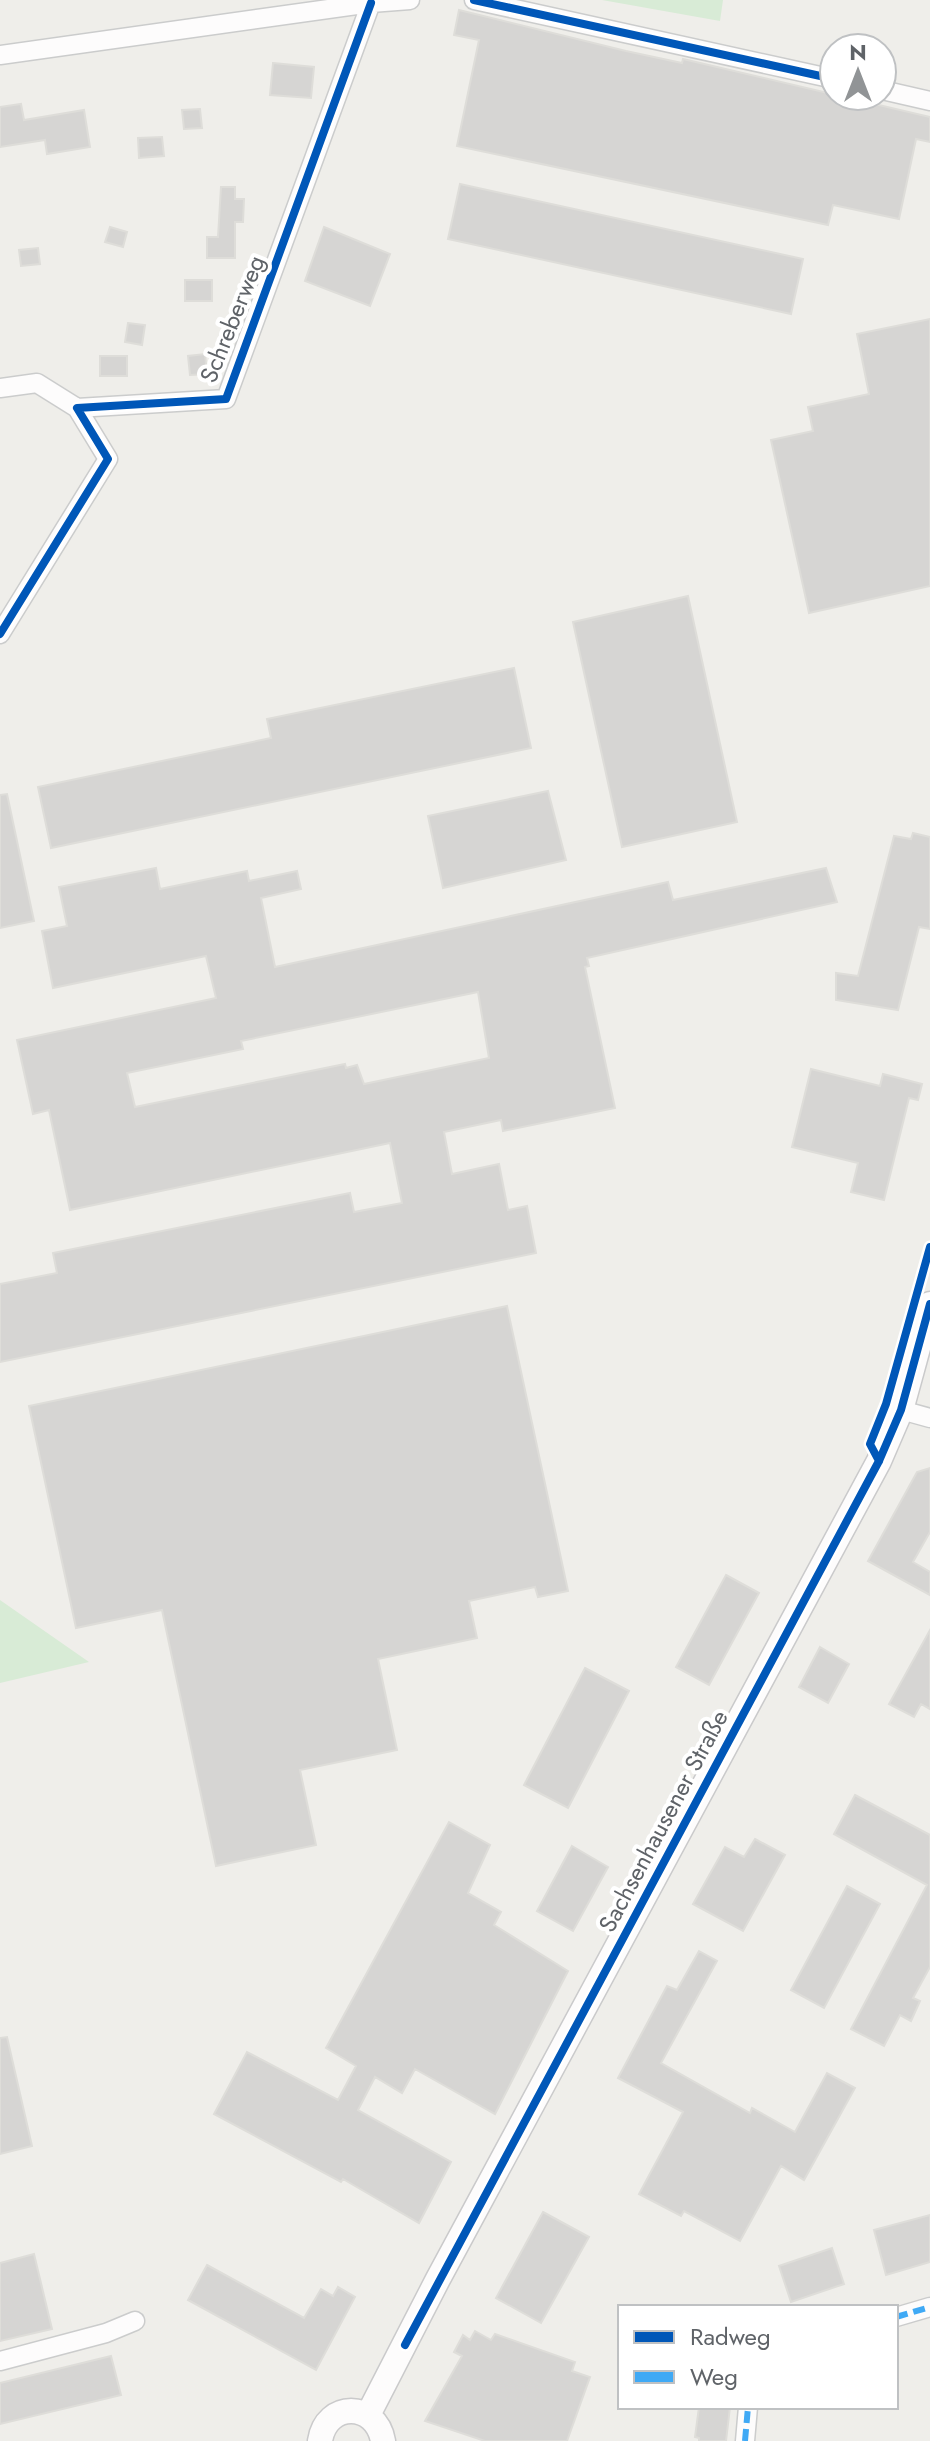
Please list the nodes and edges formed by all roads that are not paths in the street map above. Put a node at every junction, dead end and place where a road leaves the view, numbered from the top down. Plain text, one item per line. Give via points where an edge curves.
1 (410, 0) edge
2 (474, 0) edge
3 (371, 3) junction
4 (275, 8) edge
5 (0, 55) edge
6 (818, 75) edge
7 (898, 94) edge
8 (930, 101) edge
9 (0, 388) edge
10 (77, 408) junction
11 (0, 634) edge
12 (930, 1304) edge
13 (901, 1410) junction
14 (930, 1418) edge
15 (930, 2307) edge
16 (898, 2316) edge
17 (135, 2321) dead end
18 (0, 2361) edge
19 (748, 2409) edge
20 (368, 2415) junction
21 (320, 2441) edge
22 (383, 2441) edge
23 (745, 2441) edge

1 - 3 street
2 - 6 street
3 - 4 street
3 - 10 street, Schreberweg via 226,399
4 - 5 street
7 - 8 street
9 - 10 street via 37,383
10 - 11 street via 108,459
12 - 13 main road, Sachsenhausener Straße
13 - 14 street
13 - 20 main road, Sachsenhausener Straße via 810,1592
15 - 16 street
17 - 18 street
19 - 23 street
20 - 21 main road via 351,2411 334,2416
20 - 22 main road

